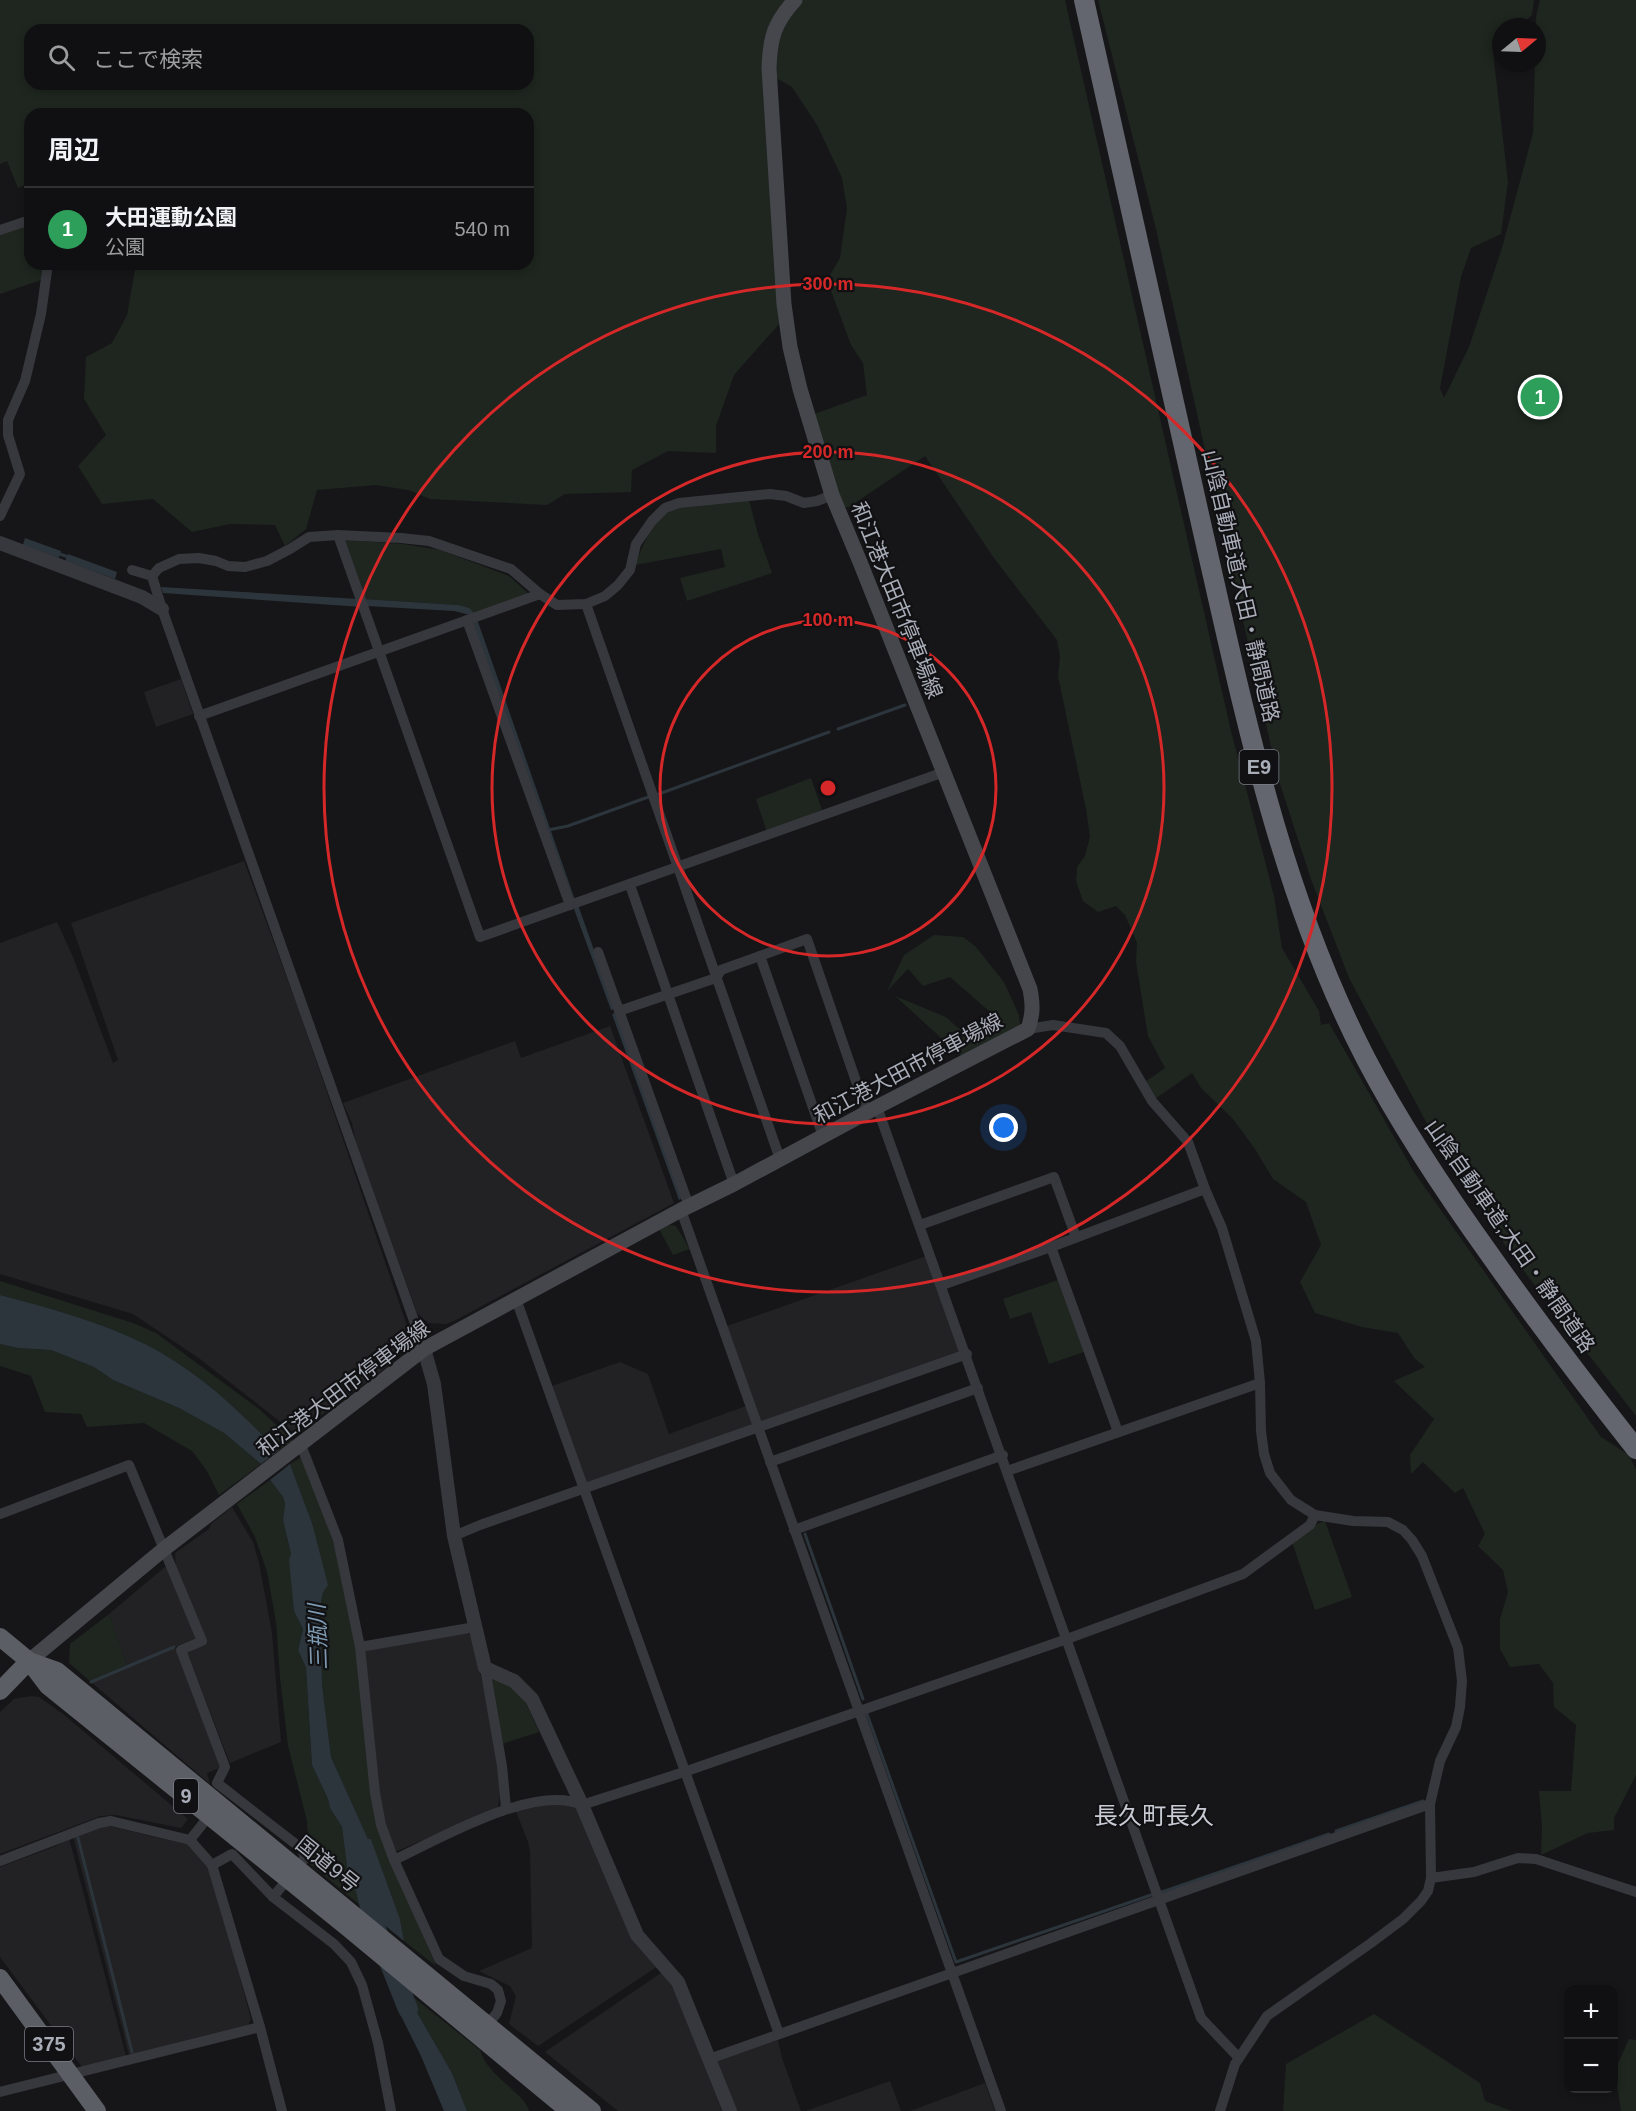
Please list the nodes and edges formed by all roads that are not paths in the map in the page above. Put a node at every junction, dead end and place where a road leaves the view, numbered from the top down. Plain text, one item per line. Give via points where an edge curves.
1 (795, 0) edge
2 (1084, 0) edge
3 (24, 222) edge
4 (0, 230) edge
5 (47, 270) edge
6 (831, 495) junction
7 (0, 516) edge
8 (338, 535) junction
9 (0, 543) edge
10 (132, 570) dead end
11 (152, 576) junction
12 (540, 594) junction
13 (586, 604) junction
14 (162, 609) junction
15 (467, 620) junction
16 (380, 651) junction
17 (199, 716) junction
18 (944, 772) junction
19 (677, 866) junction
20 (631, 888) dead end
21 (570, 905) junction
22 (598, 952) dead end
23 (760, 956) junction
24 (716, 978) junction
25 (667, 995) junction
26 (619, 1011) junction
27 (1028, 1029) junction
28 (872, 1110) junction
29 (823, 1136) junction
30 (780, 1159) junction
31 (734, 1184) junction
32 (1204, 1189) junction
33 (685, 1208) junction
34 (920, 1225) junction
35 (1076, 1238) junction
36 (1051, 1247) junction
37 (942, 1285) junction
38 (516, 1299) junction
39 (424, 1349) junction
40 (967, 1354) junction
41 (1260, 1383) junction
42 (978, 1388) junction
43 (759, 1428) junction
44 (1118, 1432) junction
45 (297, 1448) junction
46 (1636, 1449) edge
47 (1003, 1455) junction
48 (770, 1462) junction
49 (1007, 1471) junction
50 (583, 1489) junction
51 (0, 1514) edge
52 (1315, 1515) junction
53 (794, 1530) junction
54 (454, 1536) junction
55 (164, 1549) junction
56 (475, 1627) junction
57 (0, 1637) edge
58 (1067, 1639) junction
59 (360, 1647) junction
60 (29, 1661) junction
61 (485, 1668) junction
62 (0, 1691) edge
63 (857, 1711) junction
64 (684, 1772) junction
65 (1430, 1804) junction
66 (582, 1805) junction
67 (506, 1808) junction
68 (214, 1809) junction
69 (190, 1840) junction
70 (394, 1860) junction
71 (0, 1861) edge
72 (212, 1865) junction
73 (293, 1873) junction
74 (1431, 1878) junction
75 (1636, 1892) edge
76 (273, 1897) junction
77 (1160, 1899) junction
78 (950, 1972) junction
79 (0, 1978) edge
80 (480, 2026) junction
81 (260, 2027) junction
82 (779, 2034) junction
83 (513, 2054) junction
84 (1239, 2058) junction
85 (709, 2059) junction
86 (71, 2074) junction
87 (0, 2092) edge
88 (97, 2111) edge
89 (282, 2111) edge
90 (392, 2111) edge
91 (568, 2111) edge
92 (592, 2111) edge
93 (730, 2111) edge
94 (1001, 2111) edge
95 (1220, 2111) edge

1 - 6 main road, 和江港大田市停車場線 via 770,40 784,304 800,389
2 - 46 highway, 山陰自動車道;大田・静間道路 / E9 via 1226,634 1269,808 1298,898 1366,1059 1408,1134 1519,1295
3 - 4 street
5 - 7 street via 25,381 8,420 8,435 20,474
6 - 13 street via 804,504 770,494 679,503 665,508 636,544 630,570 618,585
6 - 18 main road, 和江港大田市停車場線
8 - 11 street via 309,537 267,561 245,567 199,558 179,559 159,568
8 - 12 street via 429,541 511,569
8 - 16 street
9 - 14 street via 142,597
10 - 11 street
11 - 14 street
12 - 13 street via 558,604
12 - 15 street
13 - 19 street
14 - 17 street
15 - 16 street
15 - 21 street
16 - 17 street
16 - 21 street via 480,937
17 - 39 street
18 - 19 street
18 - 27 main road, 和江港大田市停車場線 via 1030,989 1033,1016
19 - 21 street
19 - 24 street
20 - 25 street
22 - 26 street
23 - 24 street via 721,970
23 - 28 street via 807,939
23 - 29 street
24 - 25 street
24 - 30 street
25 - 26 street
25 - 31 street
26 - 33 street
27 - 28 main road, 和江港大田市停車場線
27 - 32 street via 1053,1025 1106,1034 1120,1046 1152,1101 1188,1142
28 - 29 main road, 和江港大田市停車場線
28 - 34 street
29 - 30 main road, 和江港大田市停車場線
30 - 31 main road, 和江港大田市停車場線
31 - 33 main road, 和江港大田市停車場線
32 - 35 street
32 - 41 street via 1222,1228 1256,1341
33 - 38 main road, 和江港大田市停車場線
33 - 43 street
34 - 35 street via 1054,1177
34 - 37 street
35 - 36 street
36 - 37 street
36 - 44 street
37 - 40 street
38 - 39 main road, 和江港大田市停車場線
38 - 50 street
39 - 45 main road, 和江港大田市停車場線
39 - 54 street via 434,1383
40 - 42 street
40 - 43 street
41 - 44 street
41 - 52 street via 1261,1431 1270,1473 1291,1500
42 - 47 street
42 - 48 street
43 - 48 street
43 - 50 street
44 - 49 street
45 - 55 main road, 和江港大田市停車場線
45 - 59 street via 338,1540
47 - 49 street
47 - 53 street
48 - 53 street
49 - 58 street
50 - 54 street
50 - 64 street
51 - 55 street via 129,1466
52 - 58 street via 1310,1525 1243,1574
52 - 65 street via 1388,1522 1403,1530 1422,1556 1458,1648 1462,1681 1456,1727 1440,1761
53 - 63 street
54 - 56 street
55 - 60 main road, 和江港大田市停車場線
55 - 73 street via 202,1641 181,1650 225,1767 217,1783 302,1849 305,1858
56 - 59 street
56 - 61 street
57 - 60 highway, 国道9号 / 9
58 - 63 street
58 - 77 street
59 - 70 street via 375,1793
60 - 62 highway
60 - 68 highway, 国道9号 / 9 via 57,1671
61 - 66 street via 514,1681 532,1699
61 - 67 street
63 - 64 street
63 - 78 street
64 - 66 street
64 - 82 street
65 - 74 street
65 - 77 street
66 - 67 street via 572,1800 549,1800
66 - 85 street via 638,1935 678,1982
67 - 70 street
68 - 69 street
68 - 73 highway, 国道9号 / 9
69 - 71 street via 111,1821
69 - 72 street
70 - 80 street via 439,1959 464,1976 498,1990 501,2001 497,2013
72 - 76 street via 232,1854
72 - 81 street
73 - 76 street
73 - 80 highway, 国道9号 / 9 via 347,1927
73 - 80 highway, 国道9号 / 9 via 327,1892 463,2003
74 - 75 street via 1474,1872 1518,1858 1536,1859
74 - 84 street via 1428,1891 1403,1919 1267,2016
76 - 90 street via 351,1962 363,1985
77 - 78 street
77 - 84 street via 1201,2018
78 - 82 street
78 - 94 street
79 - 86 highway, 375
80 - 83 highway, 国道9号 / 9
81 - 86 street
81 - 89 street
82 - 85 street
83 - 91 highway, 国道9号 / 9
83 - 92 highway, 国道9号 / 9 via 555,2080
84 - 95 street
85 - 93 street
86 - 87 street
86 - 88 highway, 375

